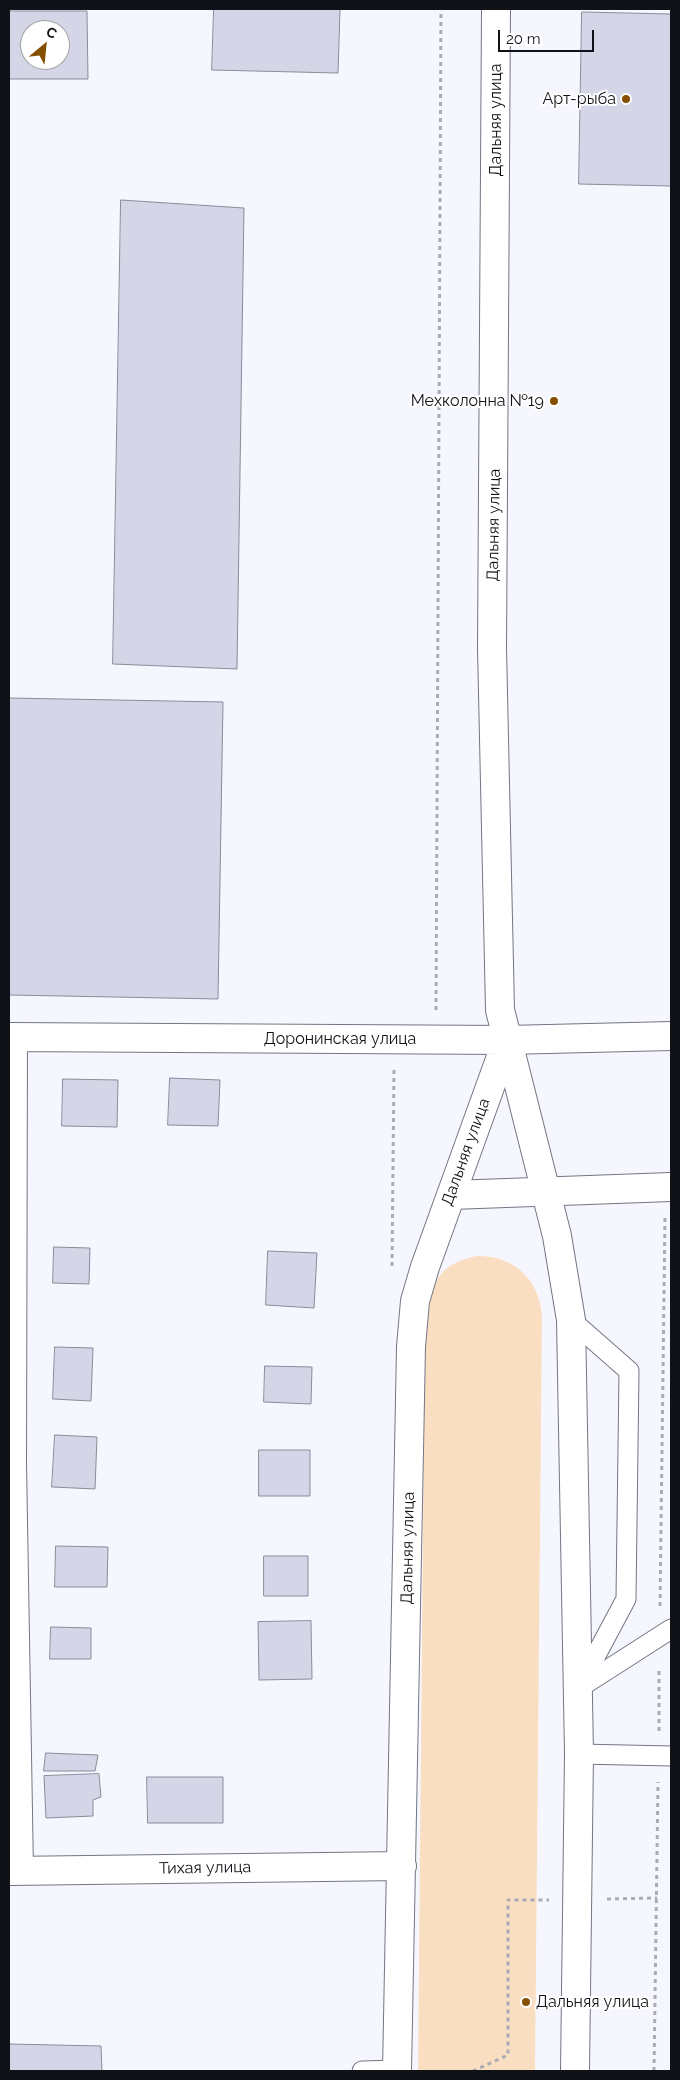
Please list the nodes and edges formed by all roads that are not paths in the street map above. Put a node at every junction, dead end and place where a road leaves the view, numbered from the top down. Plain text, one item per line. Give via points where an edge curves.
1 (496, 9) edge
2 (671, 1036) edge
3 (11, 1037) edge
4 (507, 1040) junction
5 (671, 1187) edge
6 (546, 1192) junction
7 (451, 1195) junction
8 (571, 1320) junction
9 (667, 1637) edge
10 (578, 1688) junction
11 (579, 1754) junction
12 (671, 1756) edge
13 (402, 1866) junction
14 (14, 1871) edge
15 (362, 2071) edge
16 (397, 2071) edge
17 (575, 2071) edge

1 - 4 street, Дальняя улица via 492,648 500,1010
2 - 4 street, Доронинская улица
3 - 4 street, Доронинская улица
3 - 14 street
4 - 6 street, Дальняя улица
4 - 7 street, Дальняя улица
5 - 6 street
6 - 7 street
6 - 8 street, Дальняя улица
7 - 13 street, Дальняя улица via 414,1301
8 - 10 street, Дальняя улица
8 - 10 lane via 629,1370 626,1599
9 - 10 lane
10 - 11 street, Дальняя улица
11 - 12 lane
11 - 17 street, Дальняя улица
13 - 14 street, Тихая улица
13 - 16 street, Дальняя улица
15 - 16 lane

